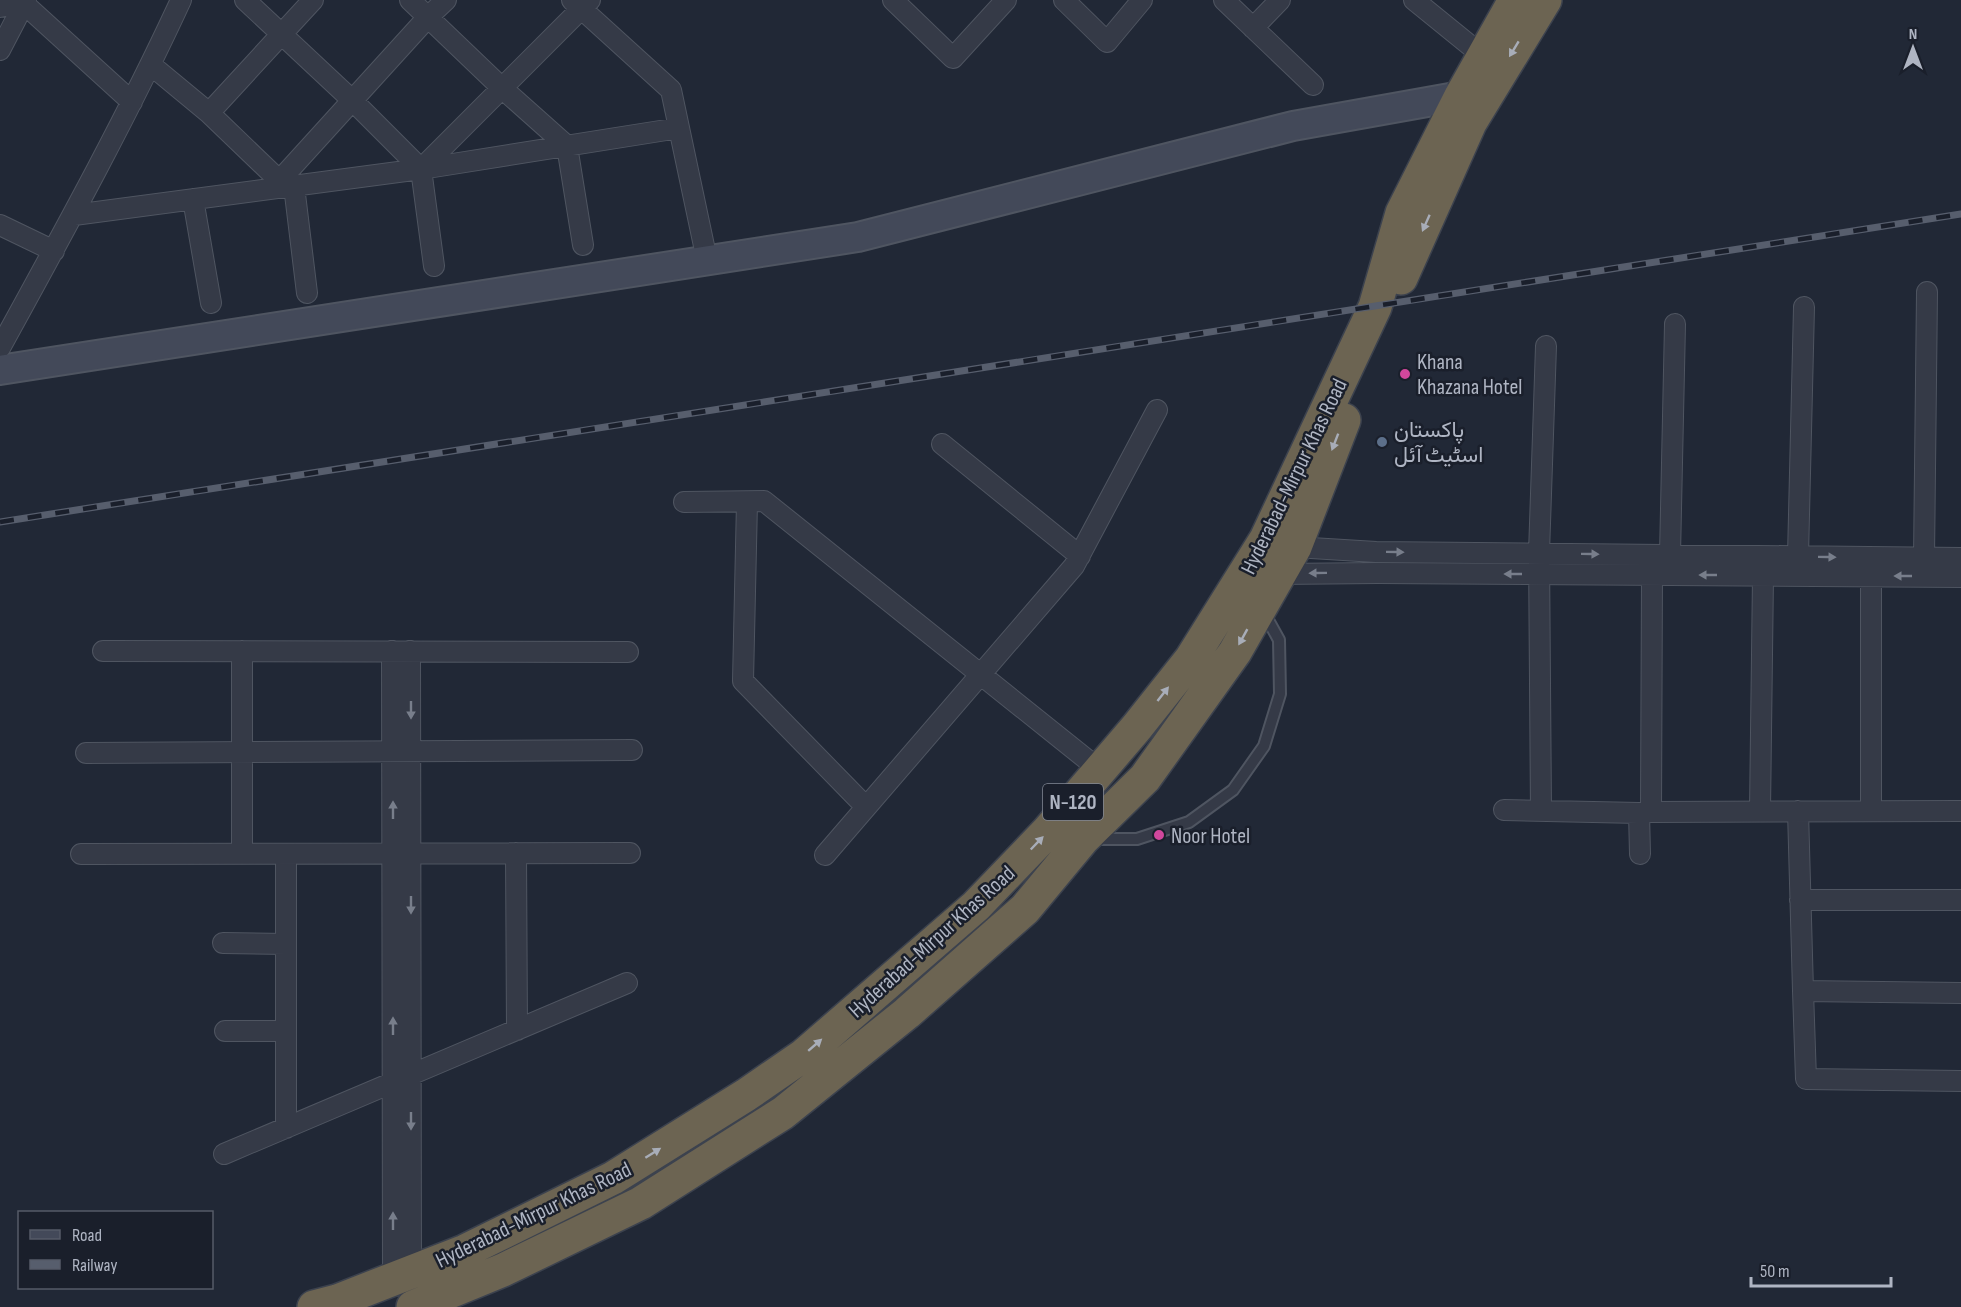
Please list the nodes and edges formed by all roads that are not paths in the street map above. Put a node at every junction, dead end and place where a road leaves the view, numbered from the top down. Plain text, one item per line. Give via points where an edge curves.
1 (181, 0) edge
2 (245, 0) edge
3 (313, 0) edge
4 (410, 0) edge
5 (446, 0) edge
6 (894, 0) edge
7 (1006, 0) edge
8 (1064, 0) edge
9 (1142, 0) edge
10 (1224, 0) edge
11 (1280, 0) edge
12 (1414, 0) edge
13 (1515, 0) edge
14 (1545, 0) edge
15 (23, 1) edge
16 (581, 3) edge
17 (0, 7) edge
18 (429, 16) junction
19 (1253, 28) junction
20 (282, 34) junction
21 (0, 50) edge
22 (1483, 56) junction
23 (151, 64) junction
24 (1314, 85) dead end
25 (503, 89) junction
26 (1461, 96) junction
27 (353, 101) junction
28 (132, 102) junction
29 (209, 113) junction
30 (679, 128) junction
31 (567, 146) junction
32 (421, 169) junction
33 (287, 184) junction
34 (193, 199) junction
35 (74, 215) junction
36 (0, 225) edge
37 (584, 245) dead end
38 (54, 251) junction
39 (707, 260) junction
40 (434, 266) dead end
41 (1927, 292) dead end
42 (307, 293) dead end
43 (211, 303) dead end
44 (1803, 308) dead end
45 (1675, 324) dead end
46 (1546, 346) dead end
47 (1, 351) edge
48 (1157, 410) dead end
49 (942, 444) dead end
50 (684, 502) dead end
51 (747, 502) junction
52 (1539, 553) junction
53 (1670, 555) junction
54 (1080, 556) junction
55 (1798, 556) junction
56 (1924, 558) junction
57 (1961, 558) edge
58 (1287, 560) junction
59 (1539, 574) junction
60 (1652, 575) junction
61 (1763, 576) junction
62 (1871, 576) junction
63 (1961, 577) edge
64 (1260, 605) junction
65 (103, 651) dead end
66 (242, 651) junction
67 (401, 651) junction
68 (628, 652) dead end
69 (981, 675) junction
70 (632, 750) dead end
71 (401, 751) junction
72 (242, 752) junction
73 (86, 753) dead end
74 (1100, 770) junction
75 (866, 807) junction
76 (1504, 810) dead end
77 (1541, 811) junction
78 (1760, 811) junction
79 (1798, 811) junction
80 (1871, 811) junction
81 (1961, 811) edge
82 (1645, 812) junction
83 (1083, 839) junction
84 (516, 853) junction
85 (630, 853) dead end
86 (81, 854) dead end
87 (242, 854) junction
88 (286, 854) junction
89 (402, 854) junction
90 (1640, 854) dead end
91 (825, 855) dead end
92 (1800, 900) junction
93 (1961, 900) edge
94 (223, 943) dead end
95 (286, 944) junction
96 (627, 983) dead end
97 (1803, 991) junction
98 (1961, 993) edge
99 (225, 1030) dead end
100 (286, 1030) junction
101 (518, 1030) junction
102 (402, 1078) junction
103 (1961, 1081) edge
104 (286, 1128) junction
105 (224, 1154) dead end
106 (402, 1275) junction
107 (314, 1307) edge
108 (413, 1307) edge

1 - 23 street
2 - 20 street
3 - 20 street
4 - 18 street
5 - 18 street
6 - 7 street via 953,58
8 - 9 street via 1107,42
10 - 19 street
11 - 19 street
12 - 22 street
13 - 22 highway, Hyderabad-Mirpur Khas Road / N-120
14 -> 58 highway, Hyderabad-Mirpur Khas Road / N-120 via 1470,123 1389,304
15 - 17 street
15 - 21 street
15 - 28 street
16 - 25 street
16 - 30 street via 671,90
18 - 25 street
18 - 27 street
19 - 24 street
20 - 27 street
20 - 29 street
22 - 26 highway, Hyderabad-Mirpur Khas Road / N-120
23 - 28 street
23 - 29 street
25 - 31 street
25 - 32 street
26 - 39 street via 1293,126 858,237
74 -> 26 highway, Hyderabad-Mirpur Khas Road / N-120 via 1191,659 1266,539 1375,306 1402,213
27 - 32 street
27 - 33 street
28 - 35 street
29 - 33 street
30 - 31 street
30 - 39 street
31 - 32 street
31 - 37 street
32 - 33 street
32 - 40 street
33 - 34 street
33 - 42 street
34 - 35 street
34 - 43 street
35 - 38 street
36 - 38 street
38 - 47 street
39 - 47 street
41 - 56 street
44 - 55 street
45 - 53 street
46 - 52 street
48 - 54 street
49 - 54 street
50 - 51 street
51 - 69 street via 764,501
51 - 75 street via 743,681
52 -> 53 street
58 -> 52 street via 1376,552
52 - 59 street
53 - 55 street
53 - 60 street
54 - 69 street
55 -> 56 street
56 - 57 street
59 -> 58 street
58 - 64 highway, Hyderabad-Mirpur Khas Road / N-120
59 - 60 street
59 - 77 street
61 -> 60 street
60 - 82 street
61 - 62 street
61 - 78 street
63 -> 62 street
62 - 80 street
64 -> 83 highway, Hyderabad-Mirpur Khas Road / N-120 via 1235,652 1145,777
64 - 83 lane via 1279,640 1280,694 1264,746 1233,790 1189,822 1148,836
65 - 66 street
66 - 67 street
66 - 72 street
67 - 68 street
67 - 71 street
69 - 74 street
69 - 75 street
70 - 71 street
71 - 72 street
71 - 89 street
72 - 73 street
72 - 87 street
106 -> 74 highway, Hyderabad-Mirpur Khas Road / N-120 via 465,1251 613,1178 804,1055 976,906
75 - 91 street
76 - 77 street
77 - 82 street
78 - 79 street
78 - 82 street
79 - 80 street
79 - 92 street
80 - 81 street
82 - 90 street
83 - 108 highway, Hyderabad-Mirpur Khas Road / N-120 via 1025,909 907,1013 783,1113 641,1203 503,1270
84 - 85 street
84 - 89 street
84 - 101 street
86 - 87 street
87 - 88 street
88 - 89 street
88 - 95 street
89 - 102 street
92 - 93 street
92 - 97 street
94 - 95 street
95 - 100 street
96 - 101 street
97 - 98 street
97 - 103 street via 1806,1079
99 - 100 street
100 - 104 street
101 - 102 street
102 - 104 street
102 - 106 street
104 - 105 street
106 - 107 highway, Hyderabad-Mirpur Khas Road / N-120

